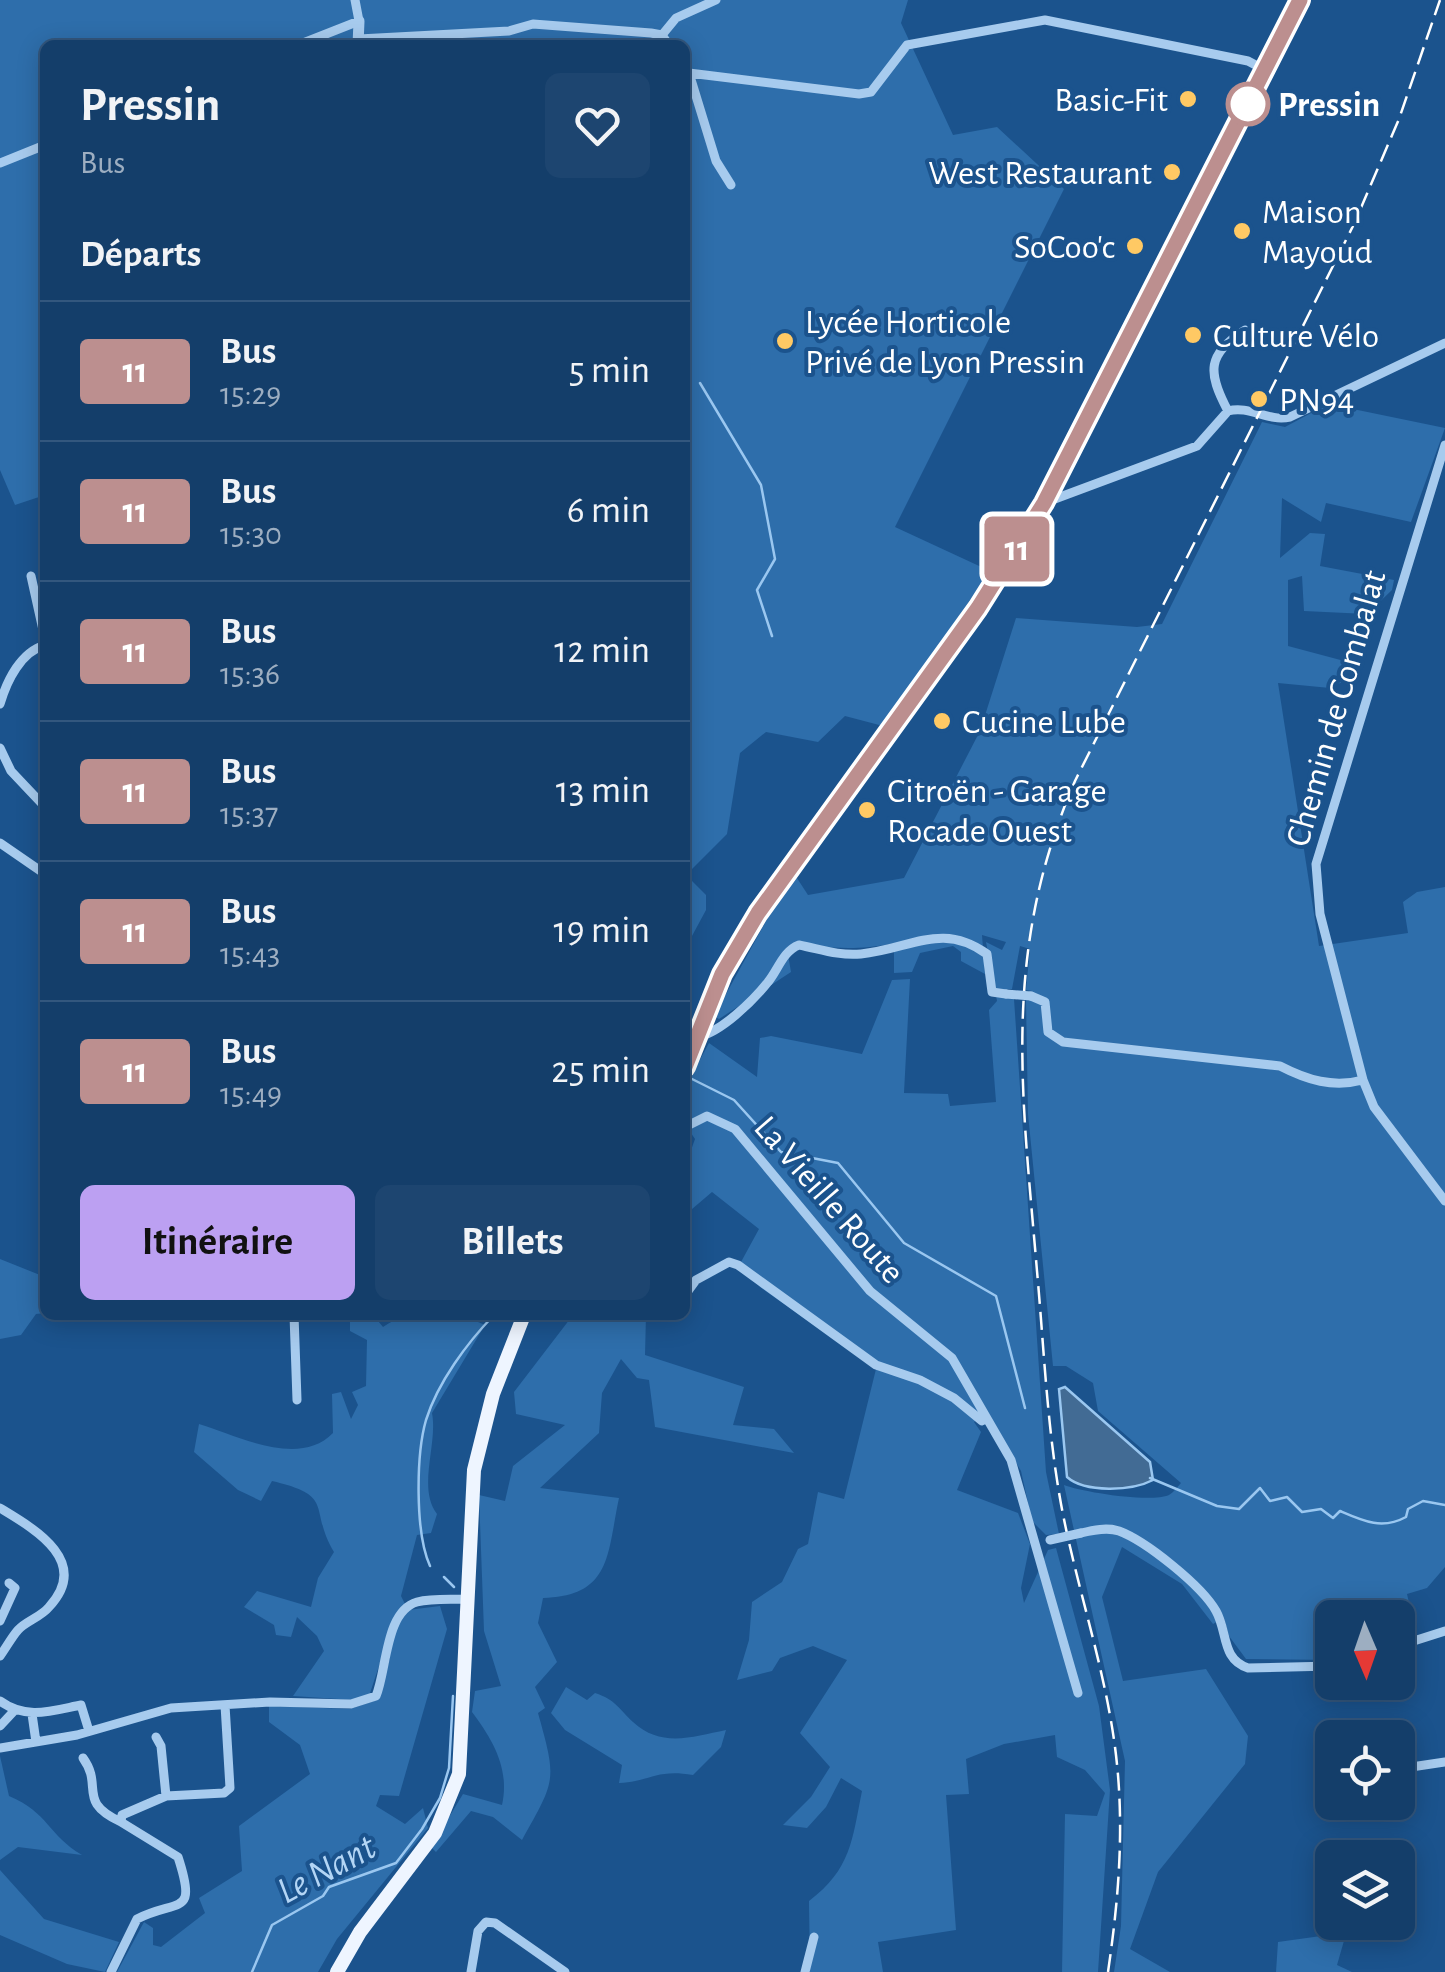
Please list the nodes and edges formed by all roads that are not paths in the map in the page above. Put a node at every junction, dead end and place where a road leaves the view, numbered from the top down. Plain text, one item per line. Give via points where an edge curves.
1 (355, 0) edge
2 (716, 0) edge
3 (1300, 0) edge
4 (358, 21) junction
5 (662, 36) junction
6 (310, 40) edge
7 (359, 40) edge
8 (386, 40) edge
9 (665, 40) edge
10 (1266, 70) junction
11 (690, 71) edge
12 (690, 80) edge
13 (40, 147) edge
14 (0, 163) edge
15 (731, 185) dead end
16 (1245, 330) dead end
17 (1445, 343) edge
18 (1228, 411) junction
19 (1445, 445) edge
20 (1044, 503) junction
21 (30, 576) dead end
22 (40, 620) edge
23 (40, 645) edge
24 (0, 704) edge
25 (0, 748) edge
26 (40, 802) edge
27 (0, 843) edge
28 (40, 871) edge
29 (698, 1038) junction
30 (690, 1056) edge
31 (1364, 1080) junction
32 (690, 1124) edge
33 (1445, 1201) edge
34 (690, 1288) edge
35 (294, 1320) edge
36 (522, 1320) edge
37 (297, 1400) dead end
38 (988, 1426) junction
39 (0, 1508) edge
40 (1038, 1542) junction
41 (9, 1583) dead end
42 (466, 1598) junction
43 (0, 1621) edge
44 (1445, 1631) edge
45 (1415, 1641) edge
46 (0, 1656) edge
47 (1315, 1666) edge
48 (1078, 1693) dead end
49 (0, 1700) edge
50 (226, 1705) junction
51 (14, 1711) junction
52 (32, 1714) junction
53 (0, 1726) edge
54 (89, 1731) junction
55 (156, 1738) dead end
56 (36, 1742) junction
57 (0, 1748) edge
58 (83, 1758) dead end
59 (1445, 1762) edge
60 (1415, 1766) edge
61 (166, 1796) junction
62 (122, 1822) junction
63 (814, 1936) dead end
64 (111, 1972) edge
65 (337, 1972) edge
66 (470, 1972) edge
67 (565, 1972) edge
68 (805, 1972) edge

1 - 4 street
2 - 5 street via 676,18
3 - 10 main road
4 - 6 street
4 - 7 street
5 - 8 street via 533,24
5 - 9 street
10 - 11 street via 1045,20 906,45 870,92
10 - 20 main road
12 - 15 street via 716,161
13 - 14 street
16 - 18 street via 1214,357
17 - 18 street via 1290,417
18 - 20 street via 1197,446
19 - 31 street, Chemin de Combalat via 1316,864 1320,914
20 - 29 main road via 978,608 758,913 722,974
21 - 22 street
23 - 24 street via 12,676
25 - 26 street
27 - 28 street
29 - 30 main road
29 - 31 street, bridge via 712,1034 765,986 799,945 837,955 947,935 988,954 992,992 1045,1002 1048,1032 1064,1042 1280,1066 1324,1082
31 - 33 street, Chemin de Combalat via 1374,1107
32 - 38 street, La Vieille Route via 707,1116 735,1129 870,1291 952,1358
34 - 38 street via 729,1262 738,1265 876,1365 954,1398
35 - 37 street
36 - 42 main road via 478,1441
38 - 40 street, La Vieille Route via 1011,1460
39 - 46 street via 49,1539 62,1572 48,1609 19,1629
40 - 47 street, bridge via 1117,1530 1180,1573 1215,1608 1236,1664
40 - 48 street, La Vieille Route
41 - 43 street via 15,1596
42 - 50 street via 406,1608 369,1701
42 - 65 main road via 464,1741 450,1804
44 - 45 street
49 - 51 street
50 - 54 street via 171,1708
50 - 61 street via 230,1788
51 - 52 street
51 - 53 street
52 - 54 street via 81,1705
52 - 56 street
54 - 56 street
55 - 61 street
56 - 57 street
58 - 62 street via 93,1802
59 - 60 street
61 - 62 street via 122,1815
62 - 64 street via 170,1848 189,1888 177,1908 138,1919
63 - 68 street
66 - 67 street via 478,1930 486,1922

